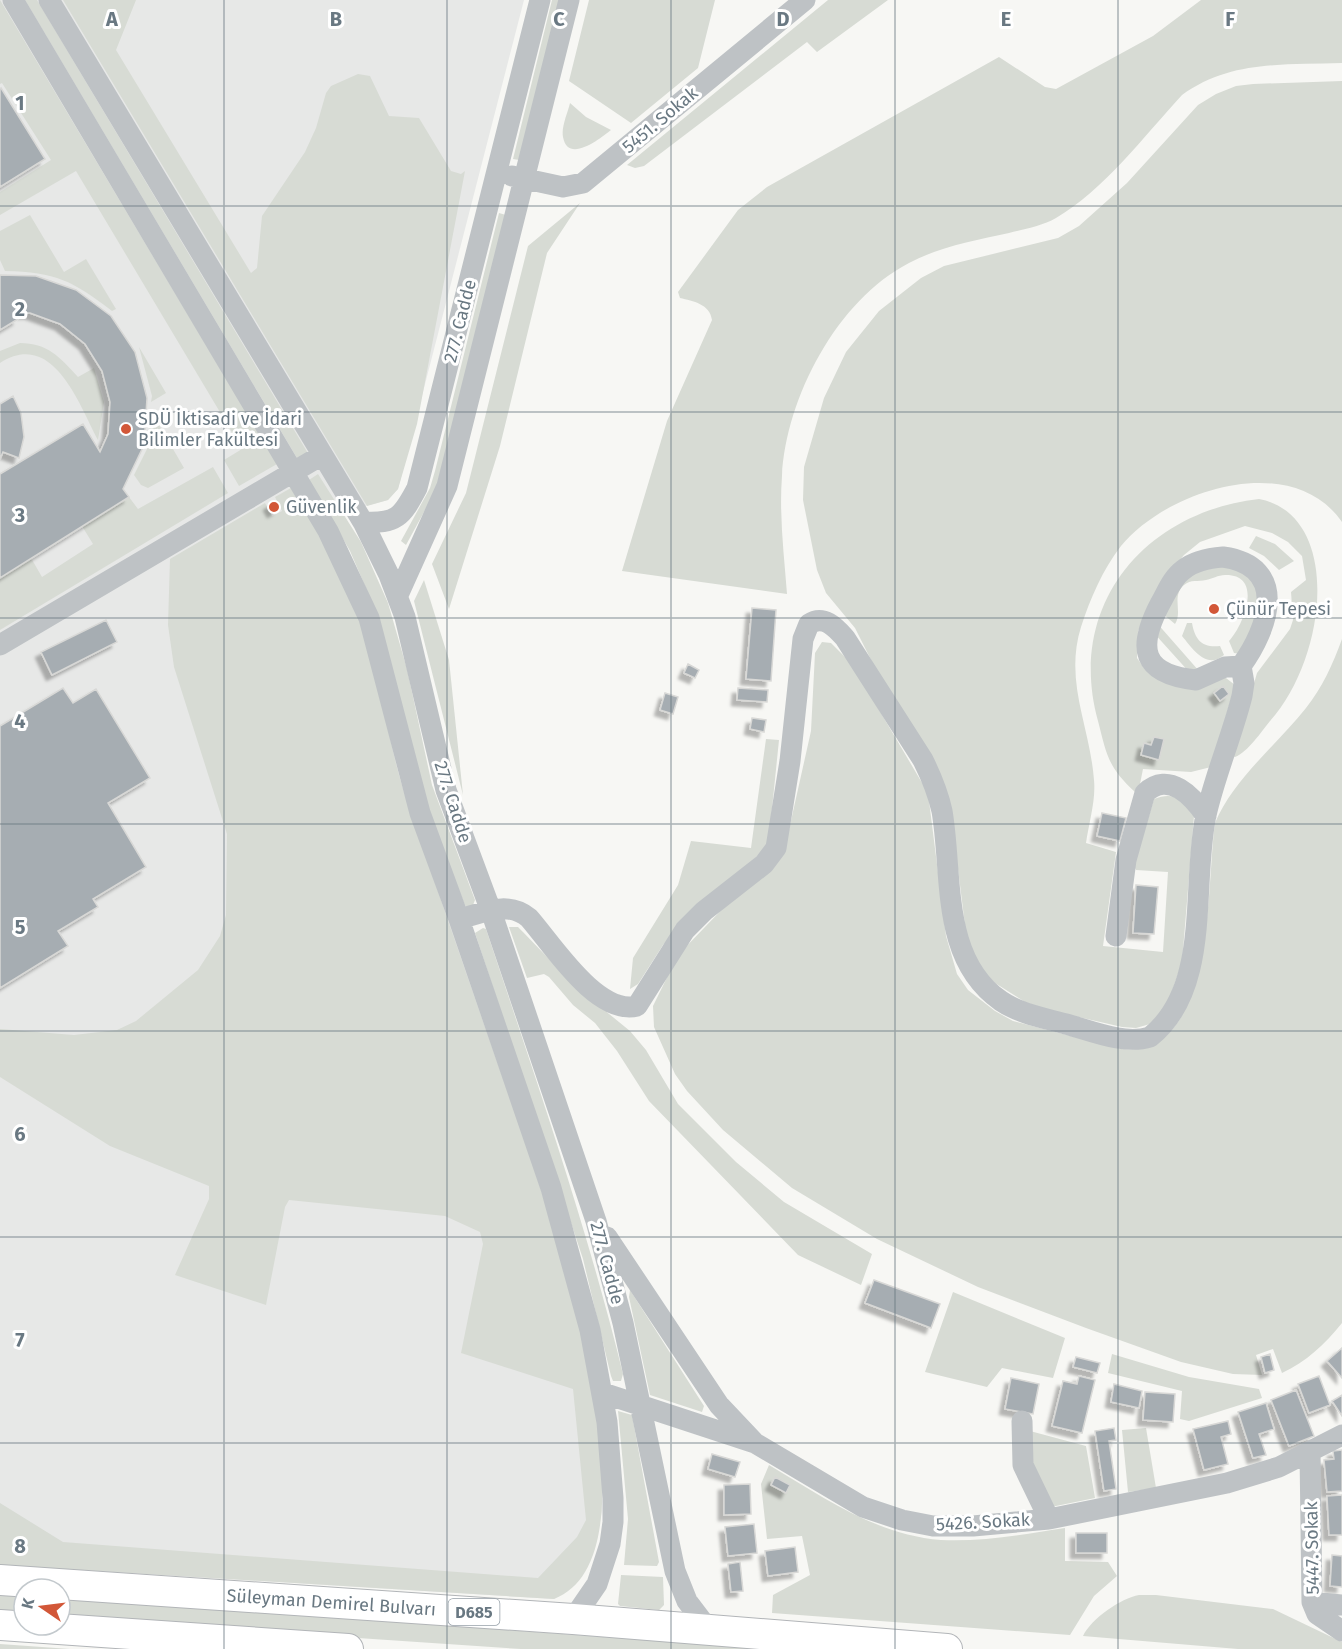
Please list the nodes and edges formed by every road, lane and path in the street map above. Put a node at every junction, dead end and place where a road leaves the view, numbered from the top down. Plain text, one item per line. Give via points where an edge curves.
1 (13, 0) edge
2 (49, 0) edge
3 (540, 0) edge
4 (569, 0) edge
5 (805, 0) edge
6 (497, 172) junction
7 (524, 179) junction
8 (322, 455) junction
9 (293, 470) junction
10 (363, 522) junction
11 (398, 595) junction
12 (0, 645) edge
13 (1240, 666) junction
14 (1220, 772) junction
15 (1179, 788) junction
16 (1206, 816) junction
17 (491, 911) junction
18 (459, 920) junction
19 (1116, 936) dead end
20 (596, 1221) junction
21 (603, 1393) junction
22 (641, 1406) junction
23 (1022, 1421) dead end
24 (1342, 1435) edge
25 (755, 1443) junction
26 (1310, 1452) junction
27 (1049, 1519) junction
28 (0, 1580) edge
29 (1312, 1602) junction
30 (1342, 1605) edge
31 (573, 1619) junction
32 (0, 1625) edge
33 (709, 1630) junction
34 (1342, 1631) edge
35 (348, 1649) edge
36 (947, 1649) edge

1 - 9 street, 277. Cadde
2 - 8 street
3 - 6 street, 277. Cadde
4 - 7 street
5 - 7 street, 5451. Sokak via 583,183 563,188
6 - 7 street, 5451. Sokak
6 - 10 street, 277. Cadde via 417,488 398,518
7 - 11 street via 447,486
8 - 9 street
8 - 10 street
9 - 12 street
9 - 18 street, 277. Cadde via 328,531 369,618 414,795
10 - 11 street, 277. Cadde
11 - 17 street, 277. Cadde via 446,790
13 - 13 street via 1189,679 1157,667 1146,653 1147,632 1172,582 1193,564 1210,558 1234,559 1263,577 1266,599 1261,630 1254,649
13 - 14 street via 1242,696
14 - 15 street
14 - 16 street
15 - 16 street via 1194,798
15 - 19 street via 1161,785 1145,792 1124,868
16 - 17 street via 1189,969 1175,1009 1157,1031 1142,1039 1122,1038 1014,1008 985,987 964,957 952,907 942,812 923,760 845,638 827,622 813,621 803,639 776,848 764,864 704,910 685,930 637,1006 620,1007 592,989 523,913 509,908
17 - 18 street
17 - 20 street, 277. Cadde
18 - 21 street, 277. Cadde via 559,1215
20 - 22 street, 277. Cadde
20 - 25 street via 719,1405
21 - 22 street, 5426. Sokak
21 - 31 street, 277. Cadde via 614,1498 610,1544 597,1584
22 - 25 street, 5426. Sokak
22 - 33 street, 277. Cadde via 675,1571 687,1601
23 - 27 street via 1023,1465
24 - 26 street, 5426. Sokak
25 - 27 street, 5426. Sokak via 850,1500 902,1520 950,1527
26 - 27 street, 5426. Sokak via 1251,1477
26 - 29 street, 5447. Sokak
28 - 31 highway, Süleyman Demirel Bulvarı / D685
29 - 30 street
29 - 34 street, 5447. Sokak via 1317,1614
31 - 33 highway, Süleyman Demirel Bulvarı / D685
32 - 35 highway
33 - 36 highway, Süleyman Demirel Bulvarı / D685

